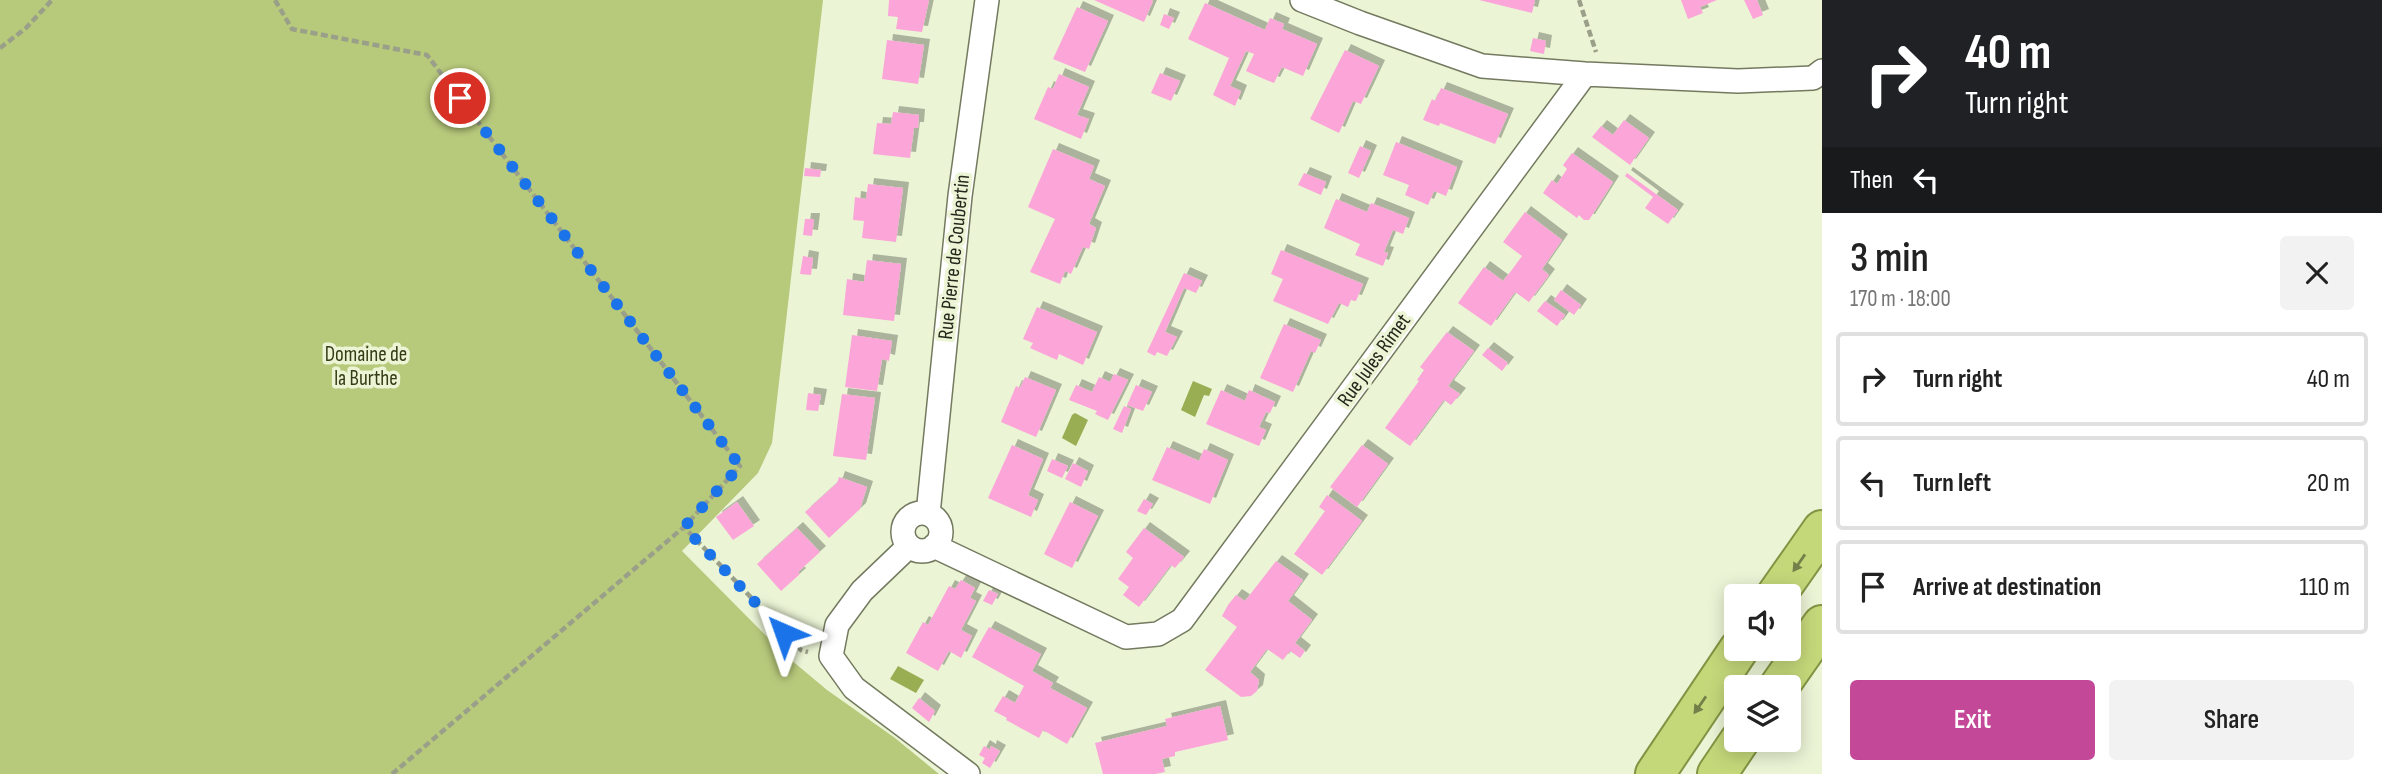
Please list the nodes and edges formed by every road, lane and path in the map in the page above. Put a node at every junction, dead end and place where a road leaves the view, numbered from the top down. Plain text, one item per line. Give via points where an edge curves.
1 (52, 0) edge
2 (275, 0) edge
3 (987, 0) edge
4 (1303, 0) edge
5 (1579, 0) edge
6 (0, 48) edge
7 (1822, 71) edge
8 (1595, 74) junction
9 (928, 514) junction
10 (684, 527) junction
11 (1822, 530) edge
12 (934, 546) junction
13 (909, 547) junction
14 (1784, 584) edge
15 (1822, 625) edge
16 (831, 656) junction
17 (1731, 661) edge
18 (1786, 675) edge
19 (1732, 752) edge
20 (392, 774) edge
21 (968, 774) edge
22 (1655, 774) edge
23 (1717, 774) edge

1 - 6 path
2 - 10 path via 292,29 427,55 740,466
3 - 9 street, Rue Pierre de Coubertin via 960,196
4 - 8 street via 1482,66
5 - 8 path
7 - 8 street via 1812,78 1738,81
8 - 12 street, Rue Jules Rimet via 1182,620 1158,634 1126,637
9 - 12 street via 940,528
9 - 13 street via 914,514 905,523 903,535
10 - 16 path via 801,650
10 - 20 path
11 -> 14 highway
12 - 13 street via 922,551
13 - 16 street via 862,591 837,625
15 - 18 highway
16 - 21 street via 854,688
17 -> 22 highway
19 - 23 highway

